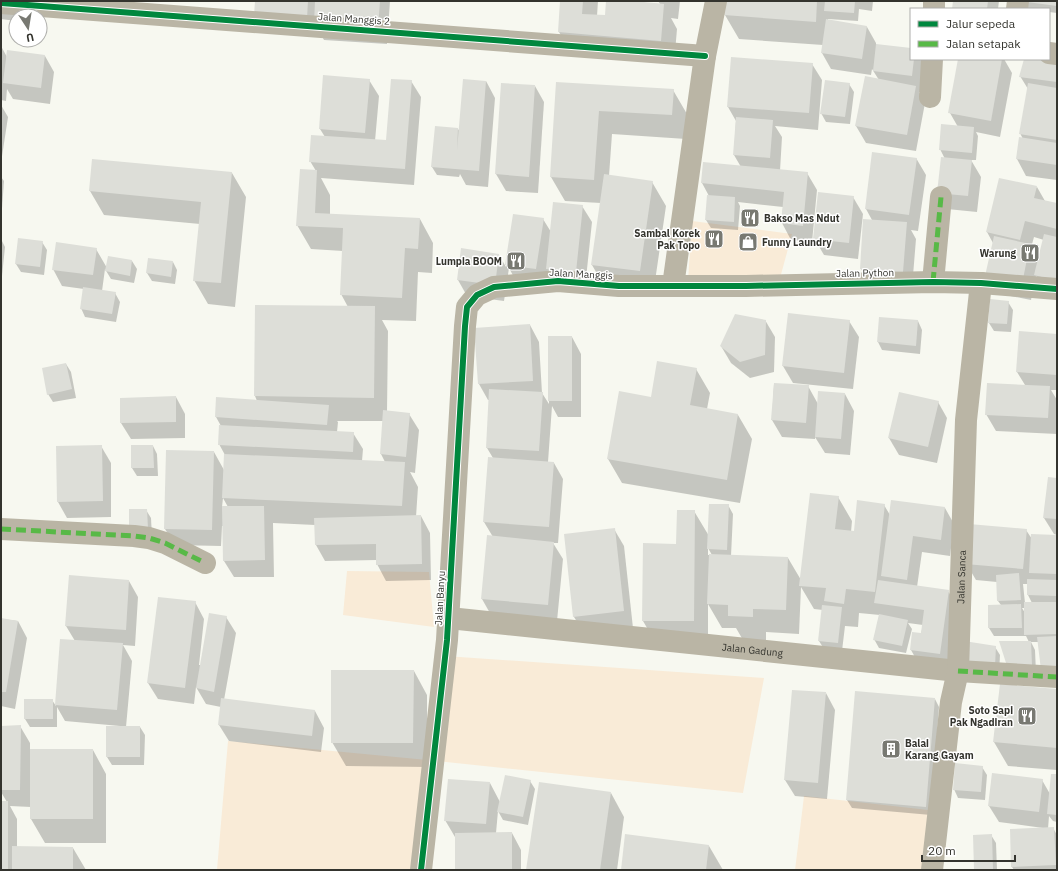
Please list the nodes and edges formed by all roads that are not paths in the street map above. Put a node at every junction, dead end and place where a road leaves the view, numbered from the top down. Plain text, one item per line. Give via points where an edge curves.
1 (716, 1) edge
2 (1, 3) edge
3 (705, 56) junction
4 (932, 60) edge
5 (930, 97) dead end
6 (940, 197) dead end
7 (933, 282) junction
8 (981, 283) junction
9 (673, 286) junction
10 (1057, 290) edge
11 (465, 326) joint
12 (1, 530) edge
13 (205, 563) dead end
14 (449, 618) junction
15 (958, 671) junction
16 (1057, 677) edge
17 (421, 870) edge
18 (932, 870) edge

1 - 3 street
2 - 3 street, Jalan Manggis 2
3 - 9 street
4 - 5 street
6 - 7 street
7 - 8 street, Jalan Python
7 - 9 street, Jalan Python
8 - 10 street, Jalan Python
8 - 15 street, Jalan Sanca via 966,420
9 - 11 street, Jalan Manggis via 618,286 558,281 494,287 477,296 467,307
11 - 14 street, Jalan Banyu
12 - 13 street via 149,538
14 - 15 street, Jalan Gadung
14 - 17 street, Jalan Banyu
15 - 16 street, Jalan Gadung
15 - 18 street, Jalan Sanca via 951,702

